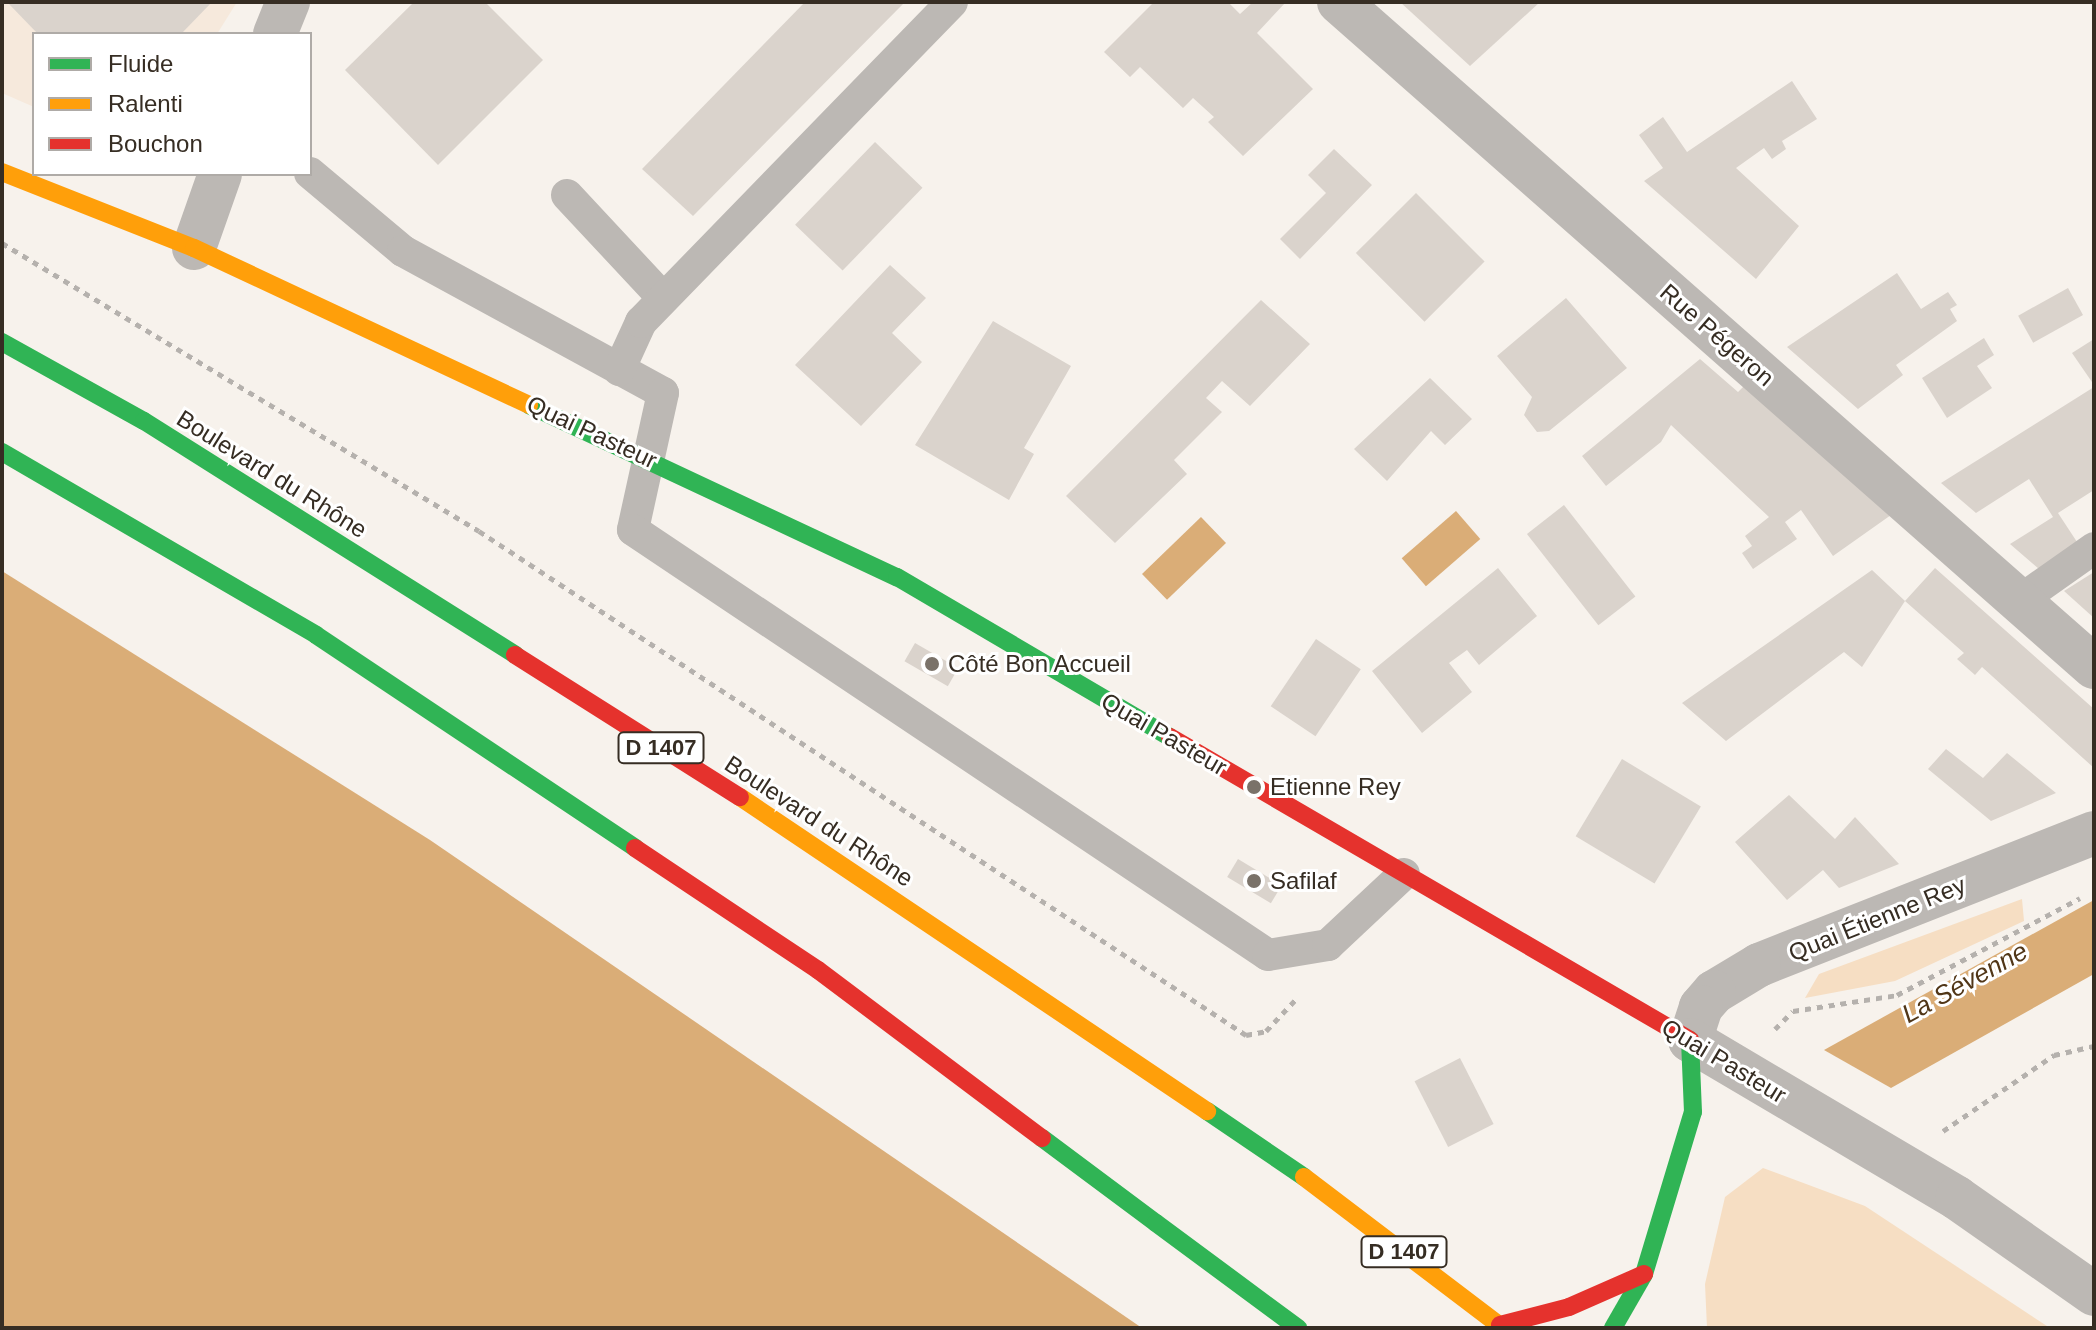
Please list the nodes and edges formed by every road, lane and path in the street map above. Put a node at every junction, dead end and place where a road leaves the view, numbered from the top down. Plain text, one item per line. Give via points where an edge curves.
1 (288, 2) edge
2 (952, 2) edge
3 (1339, 2) edge
4 (276, 32) edge
5 (2, 172) edge
6 (312, 175) edge
7 (219, 176) edge
8 (567, 195) dead end
9 (194, 248) junction
10 (663, 298) junction
11 (2, 342) edge
12 (619, 370) junction
13 (2, 452) edge
14 (647, 458) junction
15 (2094, 548) edge
16 (2019, 601) junction
17 (2094, 667) edge
18 (2094, 833) edge
19 (1404, 874) junction
20 (2094, 891) edge
21 (1771, 1033) dead end
22 (1690, 1040) junction
23 (2094, 1046) edge
24 (1935, 1137) dead end
25 (1644, 1274) junction
26 (2094, 1294) edge
27 (1648, 1301) dead end
28 (1501, 1326) edge
29 (1298, 1328) edge
30 (1613, 1328) edge

1 - 4 street
2 - 10 lane
3 - 16 street, Rue Pégeron
5 - 9 main road, Quai Pasteur
6 - 12 lane via 403,251
7 - 9 street
8 - 10 lane
9 - 14 main road, Quai Pasteur
10 - 12 lane via 641,322
11 - 28 main road, Boulevard du Rhône / D 1407 via 144,421 857,871 1304,1177
12 - 14 lane via 663,393
13 - 29 main road via 316,635 818,970
14 - 19 main road, Quai Pasteur via 897,577
14 - 19 lane via 633,530 1268,955 1328,945
15 - 16 lane
16 - 17 street, Rue Pégeron
18 - 22 street, Quai Étienne Rey via 1759,965 1714,992 1701,1007
19 - 22 main road, Quai Pasteur
20 - 21 path via 1897,995 1793,1011
22 - 25 main road via 1693,1112
22 - 26 street, Quai Pasteur via 1957,1198
23 - 24 path via 2054,1055
25 - 27 main road
25 - 28 main road via 1569,1307
25 - 30 main road

